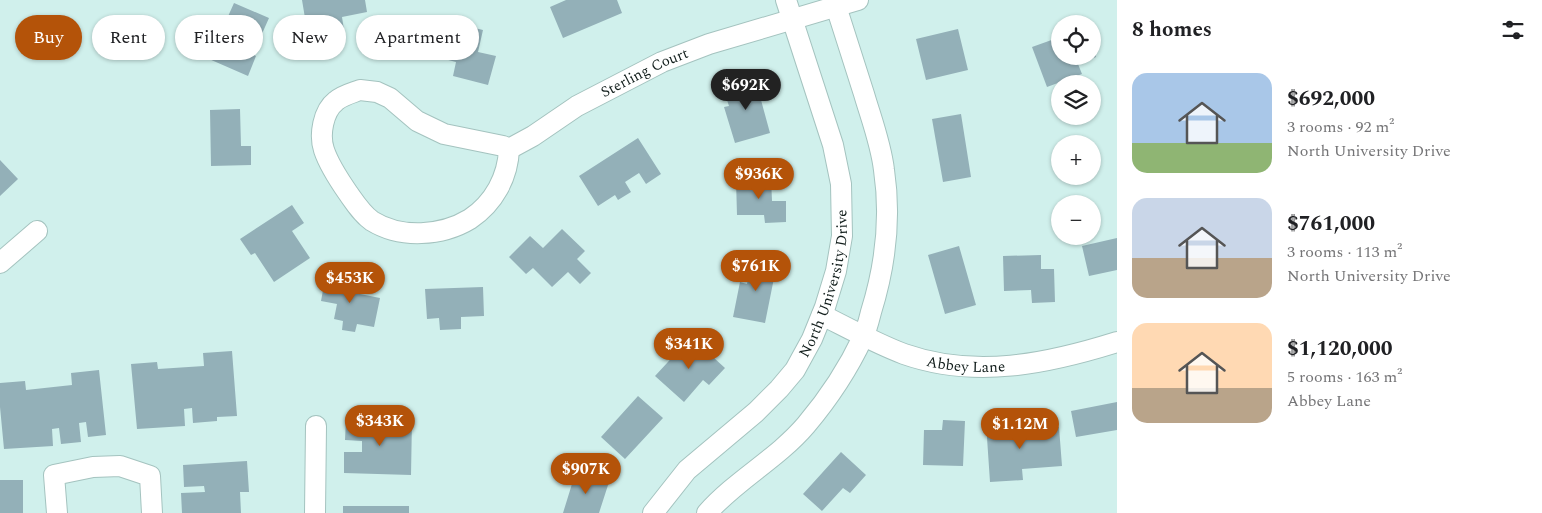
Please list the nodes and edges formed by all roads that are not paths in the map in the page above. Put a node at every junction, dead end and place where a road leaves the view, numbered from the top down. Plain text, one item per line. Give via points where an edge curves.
1 (786, 0) edge
2 (858, 0) edge
3 (835, 3) edge
4 (793, 20) junction
5 (509, 149) junction
6 (37, 231) dead end
7 (0, 263) edge
8 (822, 315) junction
9 (864, 335) junction
10 (1117, 342) edge
11 (316, 426) dead end
12 (57, 513) edge
13 (152, 513) edge
14 (315, 513) edge
15 (654, 513) edge
16 (707, 513) edge

1 - 4 street, North University Drive
2 - 3 street, Sterling Court
3 - 4 street, Sterling Court
3 - 9 street via 873,124 887,196 881,274
4 - 5 street, Sterling Court via 709,44 662,62 577,106
4 - 8 street, North University Drive via 841,184 842,236 836,271
5 - 5 street via 444,134 417,121 390,98 360,90 335,102 325,118 322,131 324,151 360,211 385,227 408,233 451,228 478,213 498,191 505,176
6 - 7 street
8 - 9 street, Abbey Lane
8 - 15 street, North University Drive via 795,370 779,390 687,470
9 - 10 street, Abbey Lane via 903,354 928,361 951,366 994,368 1072,356
9 - 16 street via 835,387 804,427 767,462 719,499
11 - 14 street
12 - 13 street via 54,475 93,467 120,466 150,476

